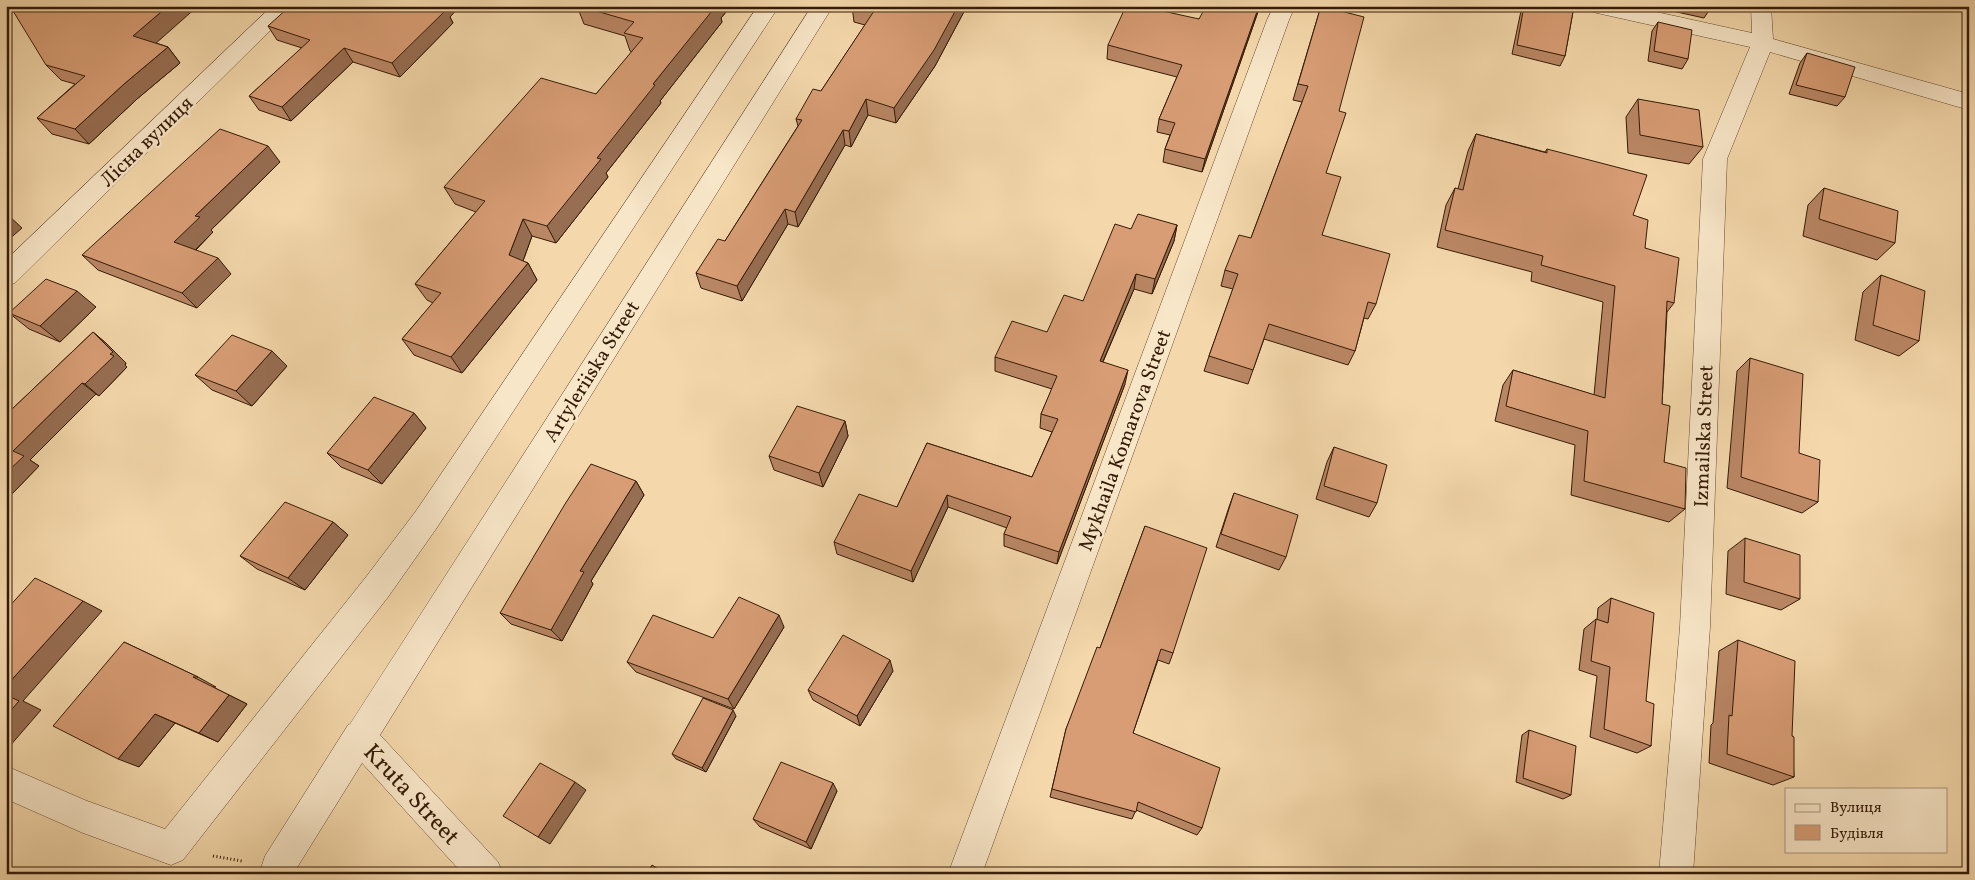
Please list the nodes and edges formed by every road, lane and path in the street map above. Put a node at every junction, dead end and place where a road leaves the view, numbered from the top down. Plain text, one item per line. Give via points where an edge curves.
1 (285, 6) edge
2 (770, 6) edge
3 (823, 6) edge
4 (1285, 6) edge
5 (1597, 6) edge
6 (1761, 6) edge
7 (1763, 43) junction
8 (1969, 102) edge
9 (6, 276) edge
10 (359, 736) junction
11 (6, 782) edge
12 (171, 848) junction
13 (276, 871) edge
14 (486, 874) edge
15 (964, 874) edge
16 (1676, 874) edge

1 - 9 street, Лісна вулиця
2 - 12 street via 426,520
3 - 10 street, Artyleriiska Street
4 - 15 street, Mykhaila Komarova Street
5 - 7 street
6 - 7 street, Izmailska Street
7 - 8 street
7 - 16 street, Izmailska Street via 1715,160 1695,627
10 - 13 street, Artyleriiska Street
10 - 14 street, Kruta Street
11 - 12 street via 83,816
12 - 13 path

